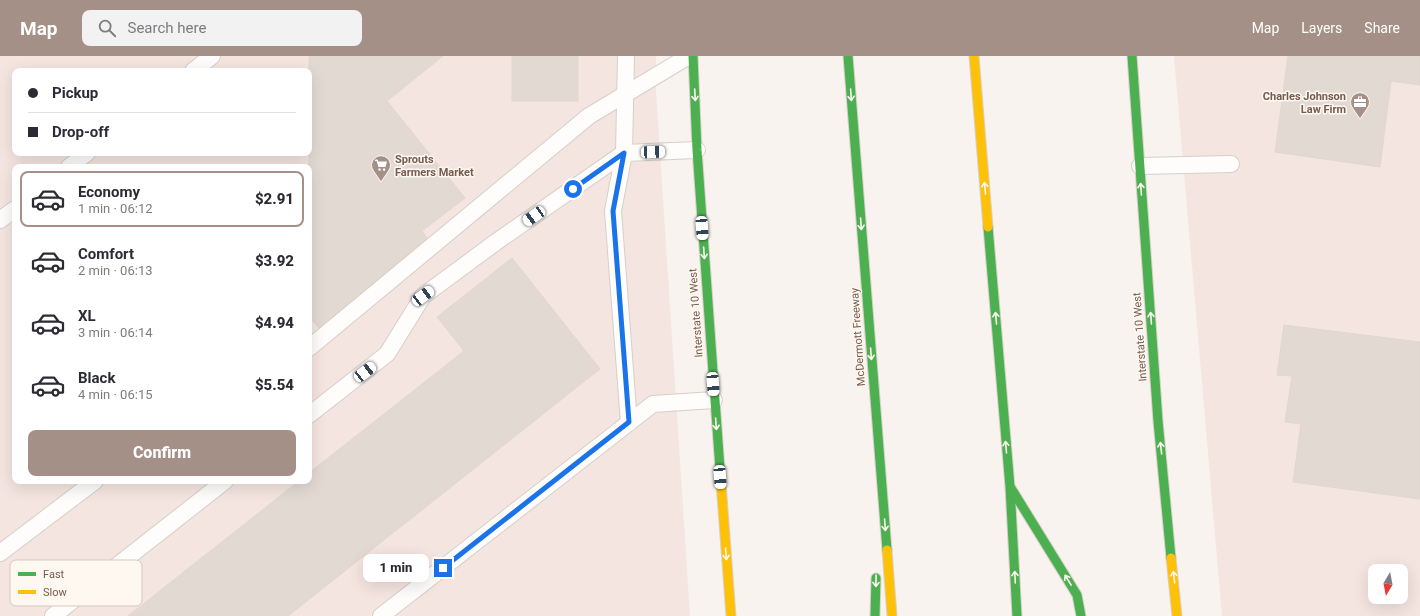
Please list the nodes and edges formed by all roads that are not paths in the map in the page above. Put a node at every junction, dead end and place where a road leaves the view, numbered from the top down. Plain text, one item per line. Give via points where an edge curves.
1 (212, 56) edge
2 (626, 56) edge
3 (689, 56) edge
4 (693, 56) edge
5 (848, 56) edge
6 (974, 56) edge
7 (1132, 56) edge
8 (197, 68) edge
9 (625, 95) junction
10 (697, 150) junction
11 (624, 153) junction
12 (83, 156) edge
13 (73, 164) edge
14 (1231, 164) dead end
15 (1140, 166) junction
16 (12, 211) edge
17 (0, 220) edge
18 (312, 346) edge
19 (714, 400) junction
20 (312, 413) edge
21 (629, 422) junction
22 (877, 430) junction
23 (91, 484) edge
24 (221, 484) edge
25 (1010, 487) junction
26 (876, 531) dead end
27 (2, 548) edge
28 (124, 560) edge
29 (876, 570) dead end
30 (66, 606) edge
31 (53, 616) edge
32 (381, 616) edge
33 (731, 616) edge
34 (875, 616) edge
35 (892, 616) edge
36 (1017, 616) edge
37 (1081, 616) edge
38 (1177, 616) edge

1 - 8 lane
2 - 9 lane
3 - 9 lane
4 -> 10 main road, Interstate 10 West
5 -> 22 main road, McDermott Freeway
25 -> 6 main road
7 - 15 main road, Interstate 10 West
9 - 11 lane
9 - 18 lane via 589,116
10 - 11 lane
10 -> 19 main road, Interstate 10 West
11 - 20 lane via 423,296 387,354
11 - 21 lane via 613,211
12 - 13 lane
14 - 15 lane
38 -> 15 main road, Interstate 10 West via 1158,421
16 - 17 lane
19 - 21 lane via 653,404
19 -> 33 main road, Interstate 10 West
21 - 32 lane
22 - 26 main road
22 -> 35 main road, McDermott Freeway
23 - 27 lane
24 - 28 lane
36 -> 25 main road
37 -> 25 main road via 1077,595
29 -> 34 main road
30 - 31 lane

